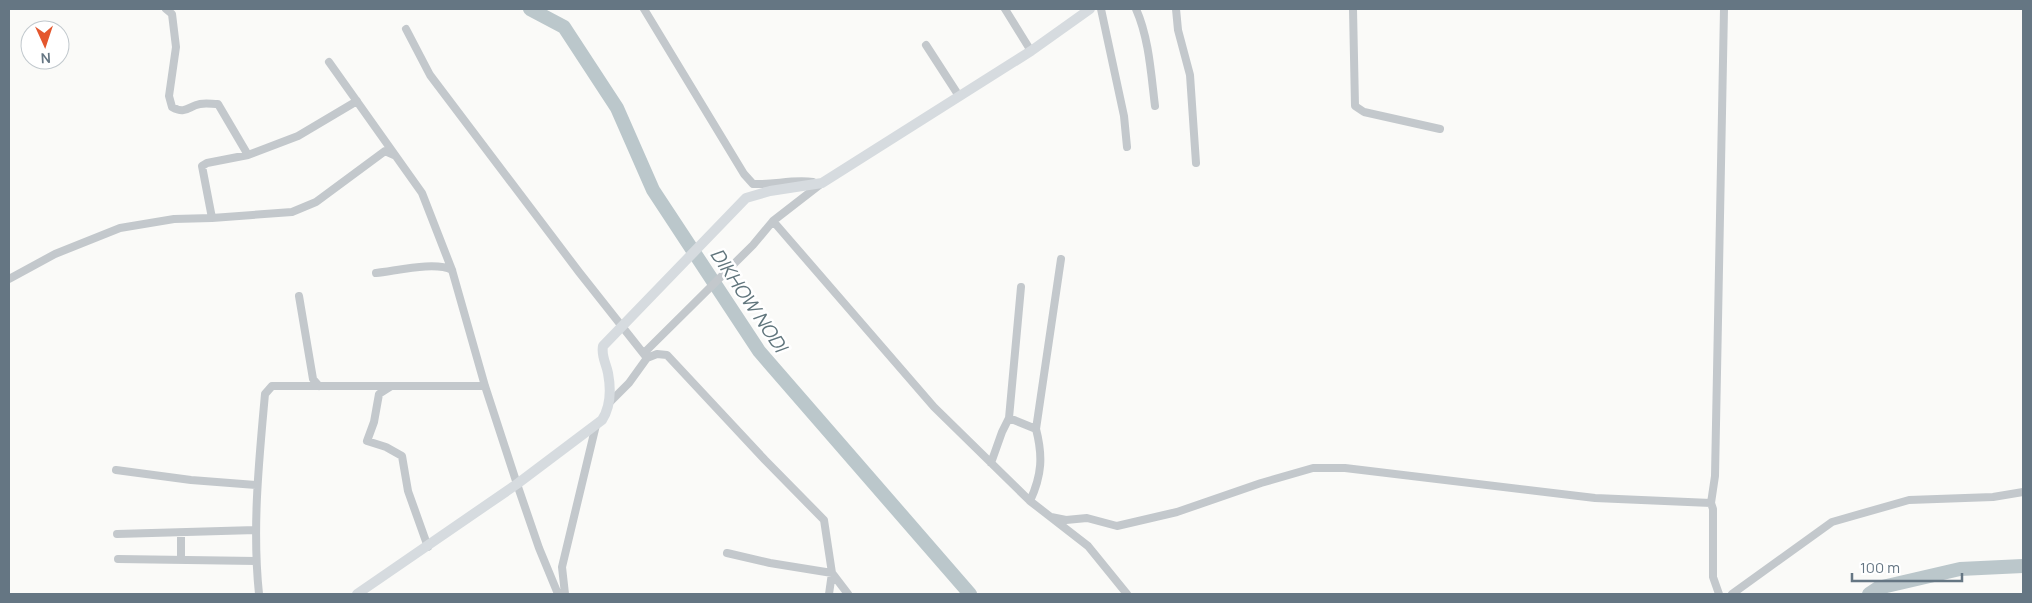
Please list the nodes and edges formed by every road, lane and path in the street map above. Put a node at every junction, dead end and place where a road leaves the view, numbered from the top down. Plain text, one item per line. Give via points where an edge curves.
1 (166, 9) edge
2 (644, 9) edge
3 (1005, 9) edge
4 (1090, 9) edge
5 (1101, 9) edge
6 (1136, 9) edge
7 (1176, 9) edge
8 (1353, 9) edge
9 (1724, 9) edge
10 (406, 29) dead end
11 (926, 45) dead end
12 (1031, 51) junction
13 (330, 62) dead end
14 (958, 96) junction
15 (357, 100) junction
16 (1156, 106) dead end
17 (1440, 129) dead end
18 (1127, 147) dead end
19 (248, 155) junction
20 (394, 155) junction
21 (1196, 163) dead end
22 (822, 184) junction
23 (212, 218) junction
24 (773, 221) junction
25 (1061, 259) dead end
26 (452, 270) junction
27 (376, 273) dead end
28 (9, 279) edge
29 (1021, 287) dead end
30 (299, 296) dead end
31 (646, 355) junction
32 (319, 386) junction
33 (485, 386) junction
34 (390, 387) junction
35 (610, 402) junction
36 (1009, 418) junction
37 (596, 425) junction
38 (1036, 429) junction
39 (992, 463) junction
40 (116, 470) dead end
41 (517, 484) junction
42 (256, 485) junction
43 (2023, 492) edge
44 (1030, 501) junction
45 (1711, 503) junction
46 (1051, 517) junction
47 (256, 530) junction
48 (181, 532) junction
49 (117, 534) dead end
50 (428, 547) junction
51 (727, 553) dead end
52 (118, 559) dead end
53 (181, 560) junction
54 (256, 561) junction
55 (832, 573) junction
56 (259, 594) edge
57 (357, 594) edge
58 (558, 594) edge
59 (565, 594) edge
60 (829, 594) edge
61 (848, 594) edge
62 (1127, 594) edge
63 (1719, 594) edge
64 (1732, 594) edge

1 - 19 street via 172,14 176,47 169,96 172,107 179,111 199,104 218,104
2 - 22 street via 753,184 772,185 798,180
3 - 12 street
4 - 12 main road
5 - 18 street via 1124,116
6 - 16 street
7 - 21 street via 1190,75
8 - 17 street via 1355,106 1364,112
9 - 45 street via 1715,476
10 - 31 street via 430,74 579,272
11 - 14 street
12 - 14 main road
13 - 15 street
14 - 22 main road
15 - 19 street via 298,136
15 - 20 street
19 - 23 street via 202,166
20 - 23 street via 385,151 316,202 292,212
20 - 26 street via 422,193
22 - 24 street
22 - 35 main road via 770,191 746,198 605,342 602,351 608,372
23 - 28 street via 174,219 120,228 55,254
24 - 31 street via 753,245 650,346
24 - 39 street via 934,407
25 - 38 street
26 - 27 street via 434,266
26 - 33 street
29 - 36 street
30 - 32 street via 313,379
31 - 35 street via 629,383
31 - 55 street via 667,355 824,520
32 - 34 street
32 - 42 street via 272,386 265,394
33 - 34 street
33 - 41 street
34 - 50 street via 379,394 367,441 402,456 408,491
35 - 37 main road via 607,412
36 - 38 street
36 - 39 street
37 - 41 main road
37 - 59 street via 562,566
38 - 44 street via 1041,450 1038,484
39 - 44 street
40 - 42 street
41 - 50 main road
41 - 58 street
42 - 47 street
43 - 64 street via 1993,497 1909,500 1832,522
44 - 46 street
45 - 46 street via 1595,498 1345,468 1313,468 1177,512 1117,526 1087,518 1066,520
45 - 63 street via 1713,577
46 - 62 street via 1088,546
47 - 48 street
47 - 54 street
48 - 49 street
48 - 53 street
50 - 57 main road
51 - 55 street
52 - 53 street
53 - 54 street
54 - 56 street
55 - 60 street
55 - 61 street

